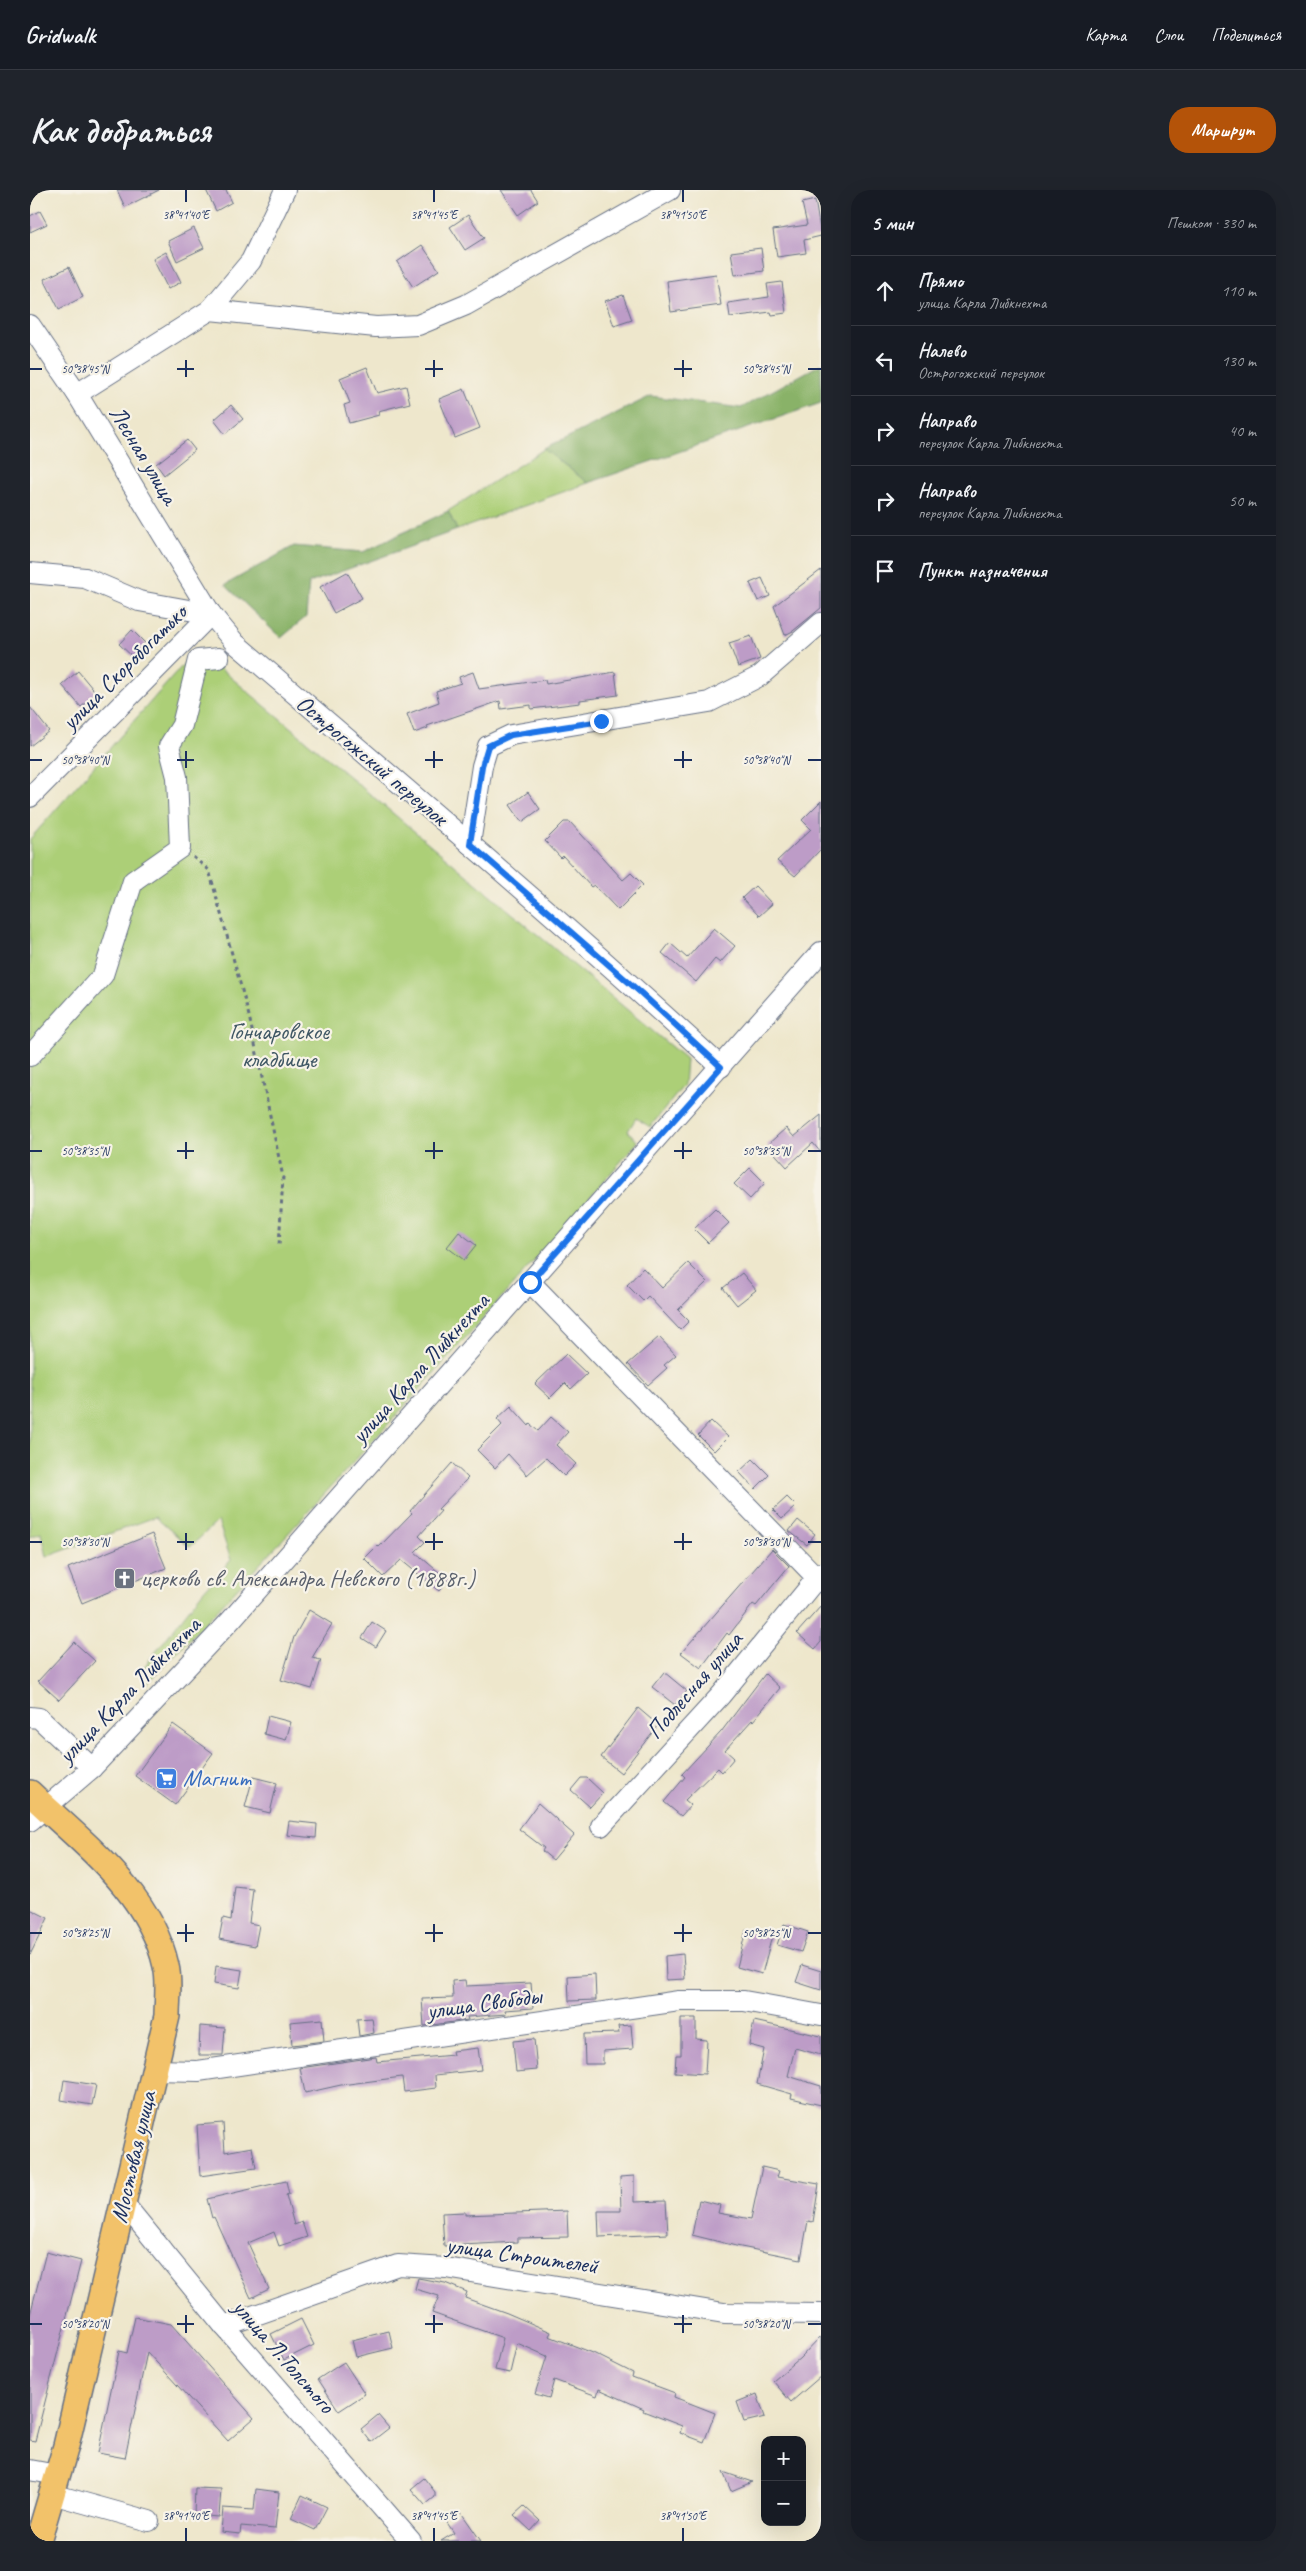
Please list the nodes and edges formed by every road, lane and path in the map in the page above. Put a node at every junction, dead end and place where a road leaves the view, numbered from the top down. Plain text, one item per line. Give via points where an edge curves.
1 (670, 190) edge
2 (280, 193) edge
3 (210, 310) junction
4 (30, 325) edge
5 (77, 394) junction
6 (30, 574) edge
7 (211, 614) junction
8 (821, 623) edge
9 (219, 658) dead end
10 (30, 797) edge
11 (470, 844) junction
12 (180, 848) junction
13 (821, 952) edge
14 (30, 1056) edge
15 (721, 1067) junction
16 (279, 1246) dead end
17 (530, 1282) junction
18 (820, 1578) edge
19 (30, 1717) edge
20 (92, 1768) junction
21 (36, 1808) edge
22 (601, 1826) dead end
23 (821, 2016) edge
24 (154, 2070) junction
25 (122, 2201) junction
26 (821, 2314) edge
27 (224, 2326) junction
28 (30, 2470) edge
29 (55, 2485) junction
30 (149, 2521) dead end
31 (38, 2541) edge
32 (411, 2541) edge

1 - 3 street via 466,305 418,325 376,327
2 - 3 street via 252,261
3 - 5 street
4 - 5 street, Лесная улица
5 - 7 street, Лесная улица
6 - 7 street via 85,578 139,601
7 - 10 street, улица Скоробогатько
7 - 11 street, Острогожский переулок via 235,643
8 - 11 street via 760,676 709,702 511,735 488,746
9 - 12 street via 198,660 182,724 169,746 177,777
11 - 15 street, Острогожский переулок
12 - 14 street via 133,881 103,974
12 - 16 path via 209,870 249,1016 283,1177
13 - 15 street, улица Карла Либкнехта
15 - 17 street, улица Карла Либкнехта
17 - 18 street
17 - 20 street, улица Карла Либкнехта via 230,1620
18 - 22 street, Подлесная улица via 721,1695
19 - 20 street via 39,1718
20 - 21 street, улица Карла Либкнехта
21 - 24 main road, Мостовая улица via 123,1882 153,1926 167,1968 167,2016
23 - 24 street, улица Свободы via 744,2001 679,2001 198,2071
24 - 25 main road, Мостовая улица
25 - 27 street, улица Л.Толстого
25 - 29 main road, Мостовая улица
26 - 27 street, улица Строителей via 724,2313 446,2268 398,2265
27 - 32 street, улица Л.Толстого
28 - 29 street
29 - 30 street
29 - 31 main road, Мостовая улица

